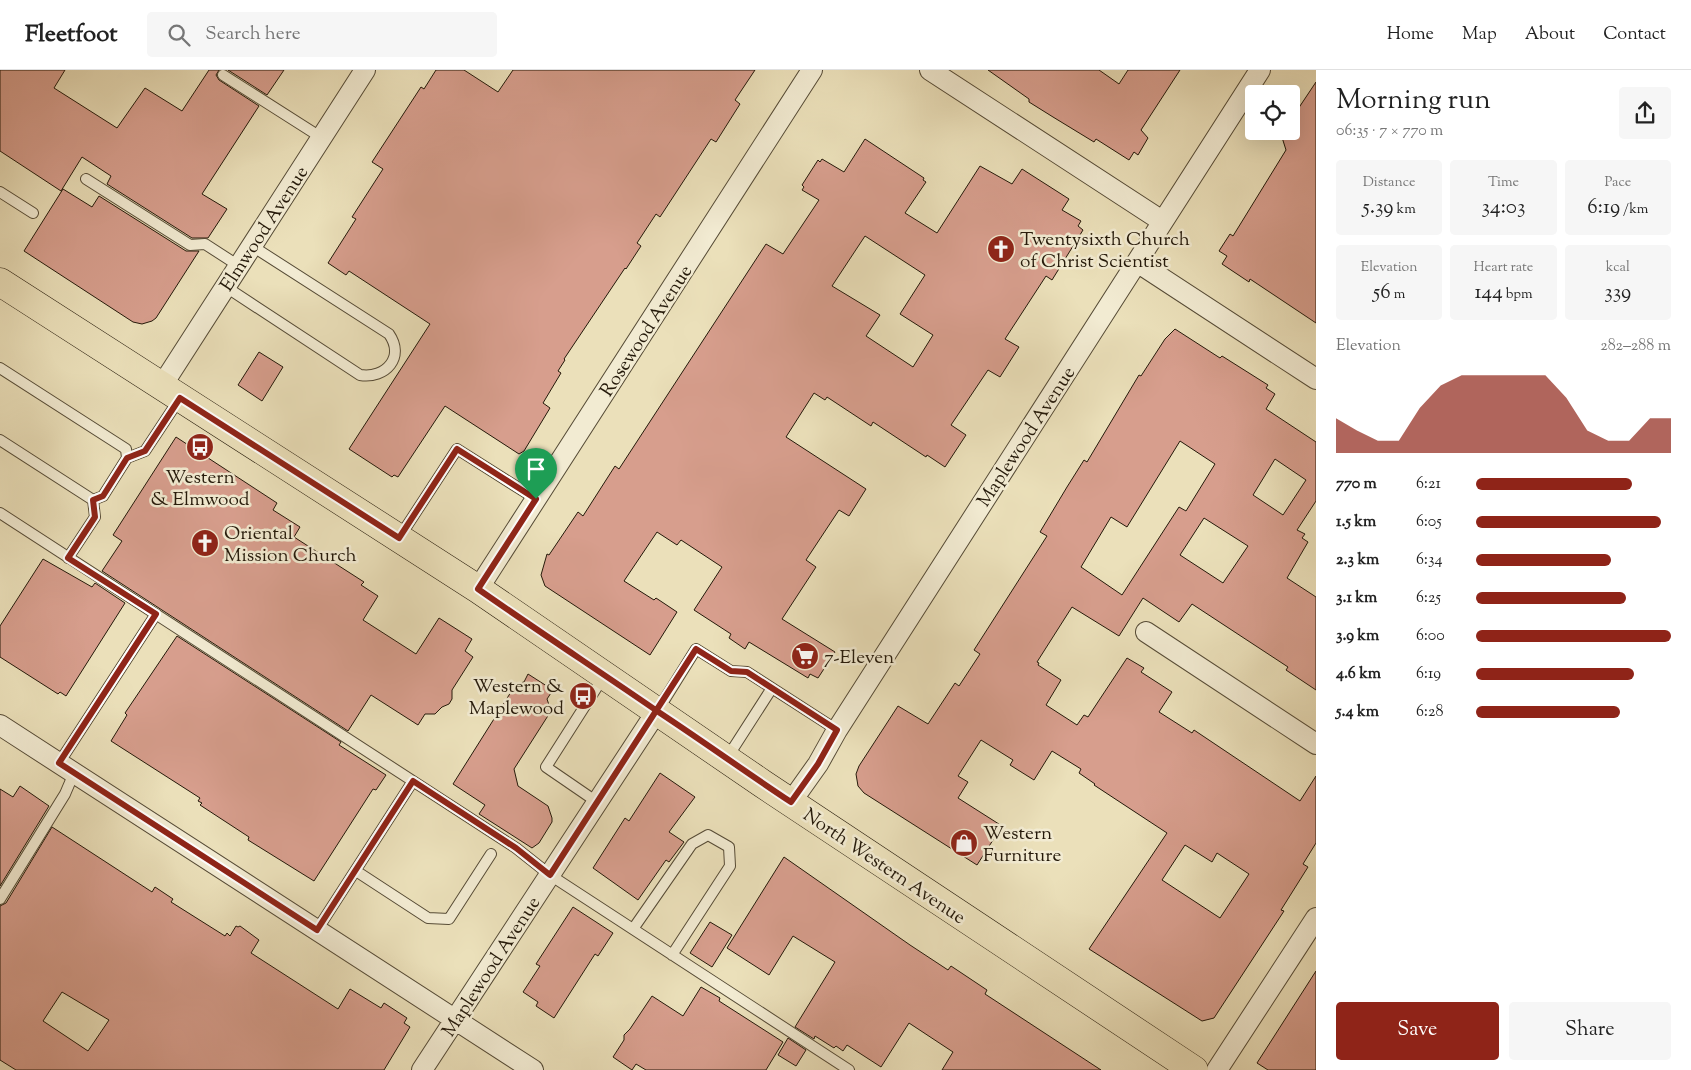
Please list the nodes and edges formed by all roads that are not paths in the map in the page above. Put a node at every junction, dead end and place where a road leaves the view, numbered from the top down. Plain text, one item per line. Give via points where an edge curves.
1 (365, 70) edge
2 (812, 70) edge
3 (930, 70) edge
4 (1260, 70) edge
5 (223, 75) dead end
6 (322, 138) junction
7 (86, 179) dead end
8 (0, 192) edge
9 (33, 213) dead end
10 (1162, 221) junction
11 (252, 246) junction
12 (1137, 262) junction
13 (239, 266) junction
14 (0, 282) edge
15 (226, 287) junction
16 (0, 368) edge
17 (1316, 379) edge
18 (170, 393) junction
19 (0, 440) edge
20 (127, 458) junction
21 (536, 499) junction
22 (93, 500) junction
23 (0, 513) edge
24 (399, 538) junction
25 (68, 558) junction
26 (478, 589) junction
27 (156, 614) junction
28 (1146, 632) dead end
29 (605, 676) junction
30 (772, 688) junction
31 (657, 711) junction
32 (0, 725) edge
33 (837, 730) junction
34 (1316, 744) edge
35 (727, 758) junction
36 (66, 768) junction
37 (413, 781) junction
38 (597, 802) junction
39 (791, 802) junction
40 (491, 854) dead end
41 (356, 871) junction
42 (550, 875) junction
43 (0, 899) edge
44 (1316, 918) edge
45 (633, 929) junction
46 (317, 930) junction
47 (672, 955) junction
48 (455, 1020) junction
49 (422, 1070) edge
50 (533, 1070) edge
51 (849, 1070) edge
52 (1194, 1070) edge
53 (1217, 1070) edge

1 - 6 street, Elmwood Avenue
2 - 21 street, Rosewood Avenue
3 - 10 street
4 - 10 street, Maplewood Avenue
5 - 6 lane
6 - 11 street, Elmwood Avenue
7 - 13 lane via 190,245 206,244
8 - 9 lane
10 - 12 street, Maplewood Avenue
11 - 13 street, Elmwood Avenue
11 - 15 lane via 389,334 396,347 387,368 379,374 360,375
12 - 17 street
12 - 33 street, Maplewood Avenue
13 - 15 street, Elmwood Avenue
14 - 18 main road, North Western Avenue
15 - 18 street, Elmwood Avenue
16 - 20 lane via 126,449
18 - 20 lane via 145,451
18 - 24 main road, North Western Avenue
19 - 22 lane
20 - 22 lane via 103,496
21 - 24 lane via 457,449
21 - 26 street, Rosewood Avenue
22 - 25 lane via 95,517
23 - 25 lane
24 - 26 main road, North Western Avenue
25 - 27 lane
26 - 29 main road, North Western Avenue
27 - 36 lane
27 - 37 lane
28 - 34 street
29 - 31 main road, North Western Avenue
29 - 38 lane via 546,767
30 - 31 lane via 747,672 731,671 696,649
30 - 33 lane
30 - 35 lane
31 - 35 main road, North Western Avenue
31 - 38 street, Maplewood Avenue
32 - 36 street
33 - 39 street, Maplewood Avenue
35 - 39 main road, North Western Avenue
36 - 43 lane via 65,794
36 - 46 street
37 - 41 lane
37 - 42 lane via 516,848
38 - 42 street, Maplewood Avenue
39 - 52 main road, North Western Avenue
40 - 41 lane via 449,919 428,918
41 - 46 lane
42 - 45 lane
42 - 48 street, Maplewood Avenue
44 - 53 street
45 - 47 lane
45 - 47 lane via 692,844 708,835 729,848 730,866
46 - 48 street
47 - 51 lane
48 - 49 street, Maplewood Avenue
48 - 50 street

